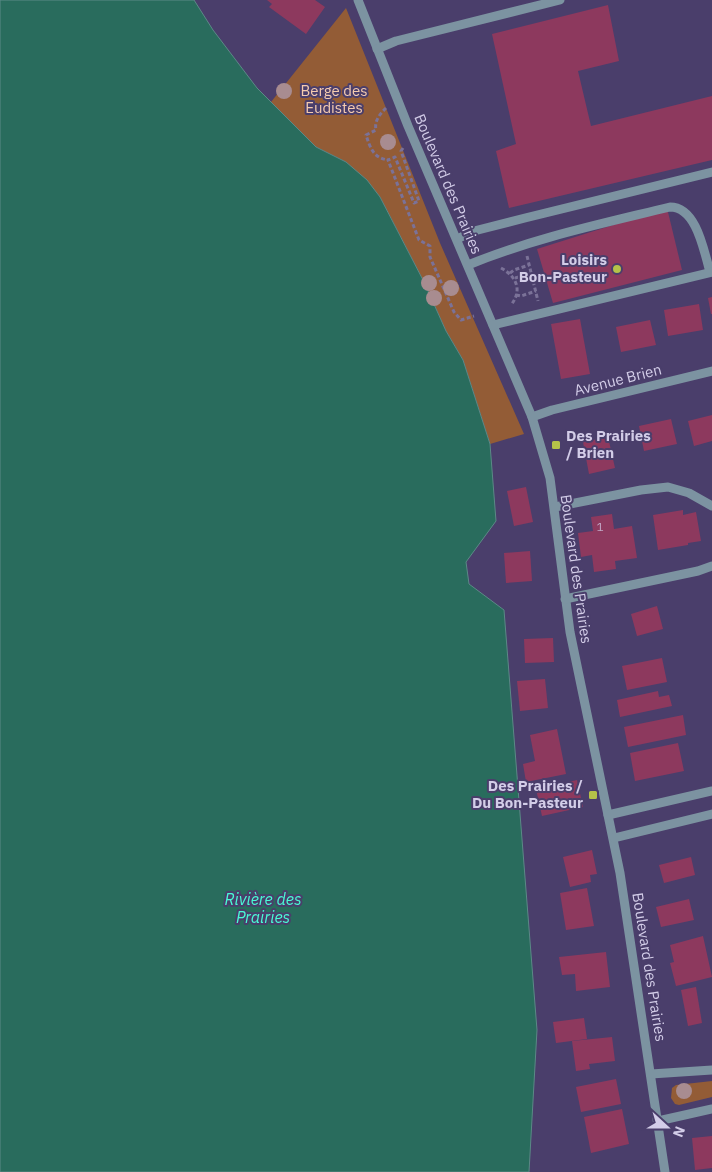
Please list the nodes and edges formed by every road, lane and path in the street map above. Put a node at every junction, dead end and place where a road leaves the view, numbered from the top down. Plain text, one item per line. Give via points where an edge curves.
1 (358, 0) edge
2 (560, 0) edge
3 (377, 49) junction
4 (383, 111) dead end
5 (405, 146) dead end
6 (388, 160) junction
7 (712, 172) edge
8 (457, 238) junction
9 (526, 253) dead end
10 (468, 265) junction
11 (530, 265) junction
12 (496, 266) dead end
13 (711, 272) edge
14 (510, 273) junction
15 (532, 274) junction
16 (515, 278) junction
17 (536, 291) junction
18 (516, 295) junction
19 (539, 303) dead end
20 (510, 307) dead end
21 (474, 316) dead end
22 (493, 324) junction
23 (712, 371) edge
24 (532, 417) junction
25 (712, 506) edge
26 (555, 507) junction
27 (712, 566) edge
28 (565, 599) junction
29 (712, 791) edge
30 (712, 814) edge
31 (608, 815) junction
32 (614, 838) junction
33 (712, 1070) edge
34 (651, 1074) junction
35 (712, 1109) edge
36 (658, 1121) junction
37 (664, 1172) edge

1 - 3 street, Boulevard des Prairies
2 - 3 street via 396,41
3 - 8 street, Boulevard des Prairies
4 - 6 path via 375,125 376,130 366,135 372,152
5 - 6 path via 401,152 419,201 414,203 395,157
6 - 21 path via 419,240 430,246 430,257 454,312 461,320
7 - 8 street via 474,231
8 - 10 street, Boulevard des Prairies
9 - 11 path
10 - 13 street via 552,236 676,207 691,219 697,229
10 - 22 street, Boulevard des Prairies
11 - 14 path
11 - 15 path
12 - 14 path
13 - 22 street
14 - 16 path
15 - 16 path
15 - 17 path
16 - 18 path
17 - 18 path
17 - 19 path
18 - 20 path
22 - 24 street, Boulevard des Prairies
23 - 24 street, Avenue Brien
24 - 26 street, Boulevard des Prairies
25 - 26 street via 689,493 668,487
26 - 28 street, Boulevard des Prairies
27 - 28 street
28 - 31 street, Boulevard des Prairies
29 - 31 street
30 - 32 street
31 - 32 street, Boulevard des Prairies
32 - 34 street, Boulevard des Prairies
33 - 34 street
34 - 36 street, Boulevard des Prairies
35 - 36 street
36 - 37 street, Boulevard des Prairies

